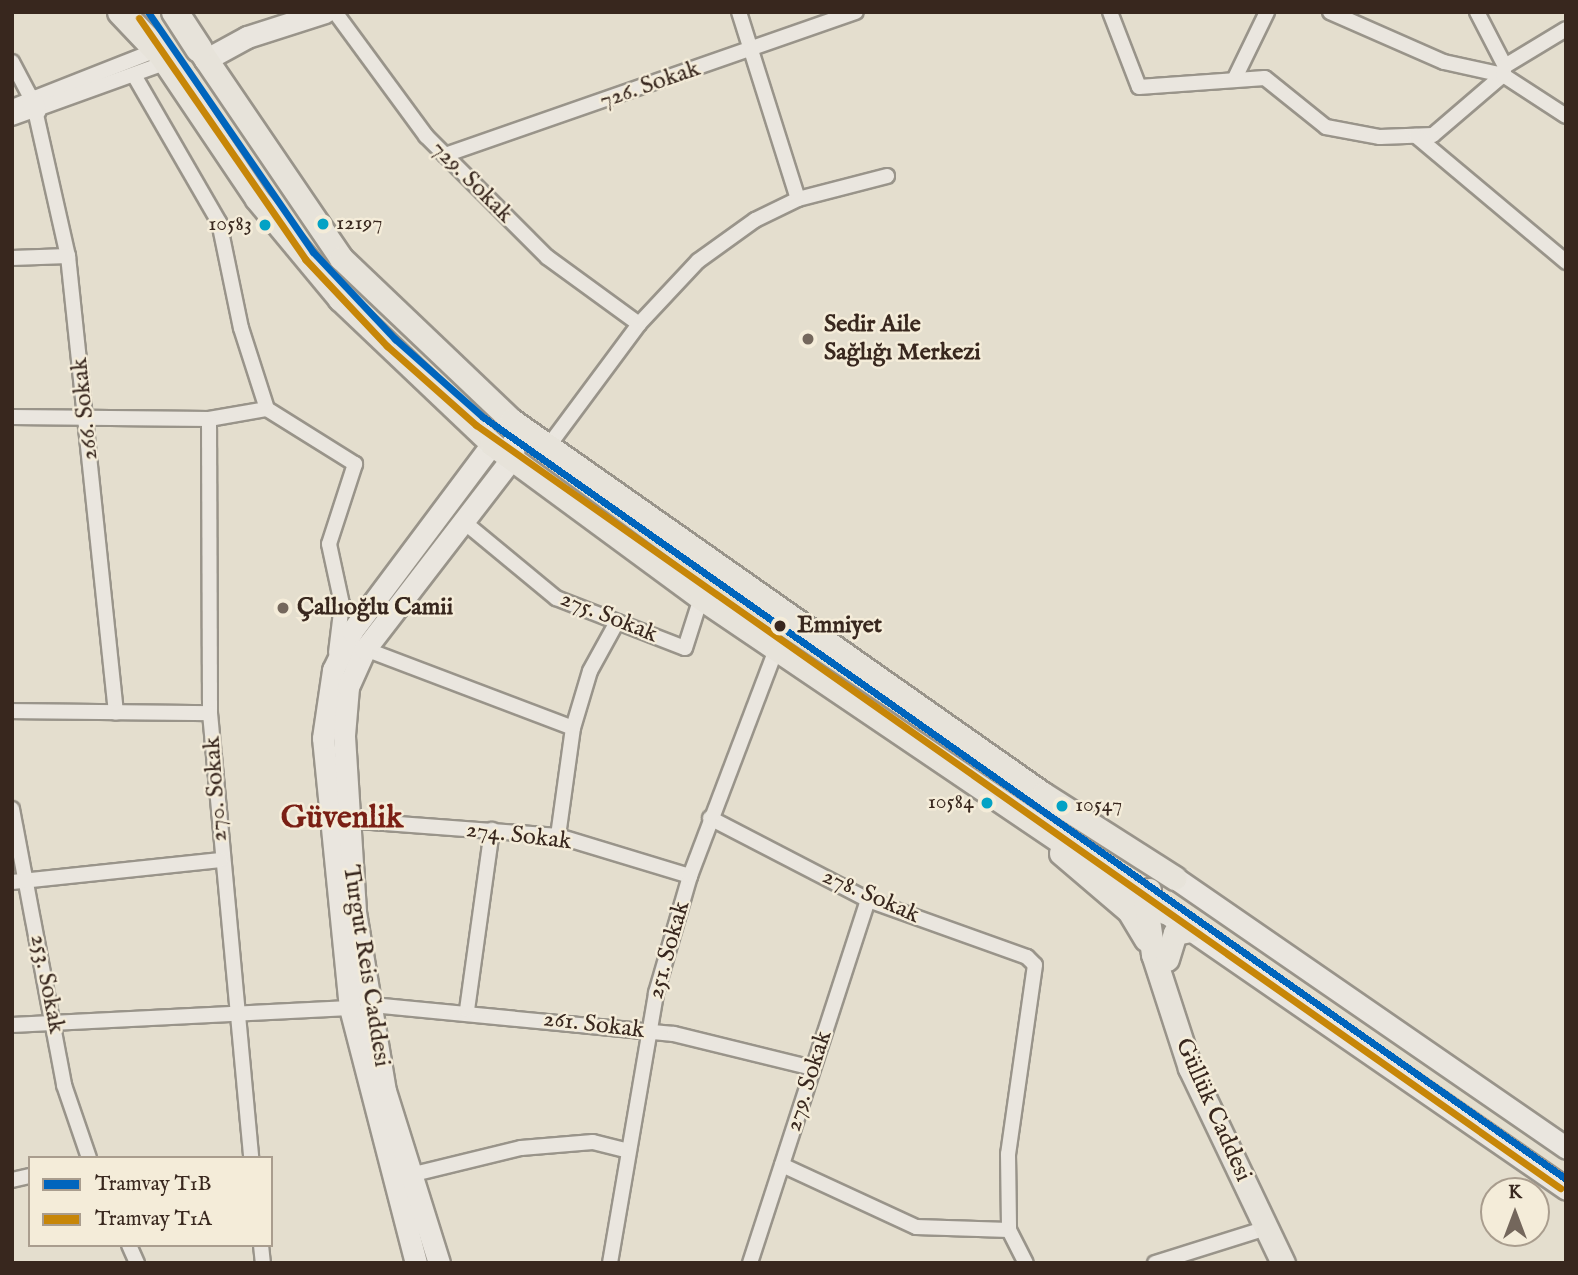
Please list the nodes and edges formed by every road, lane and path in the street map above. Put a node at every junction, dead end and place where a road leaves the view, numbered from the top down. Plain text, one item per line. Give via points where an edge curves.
1 (121, 12) edge
2 (132, 12) edge
3 (174, 12) edge
4 (181, 12) edge
5 (295, 12) edge
6 (325, 12) edge
7 (335, 12) edge
8 (739, 12) edge
9 (856, 12) edge
10 (1110, 12) edge
11 (1267, 12) edge
12 (1329, 12) edge
13 (1477, 12) edge
14 (1566, 29) edge
15 (752, 50) junction
16 (202, 54) junction
17 (161, 57) junction
18 (12, 62) edge
19 (1504, 71) junction
20 (134, 75) junction
21 (1234, 80) junction
22 (26, 106) edge
23 (1564, 113) edge
24 (12, 118) edge
25 (1416, 136) junction
26 (444, 155) junction
27 (887, 176) dead end
28 (798, 199) junction
29 (68, 256) junction
30 (12, 258) edge
31 (1566, 262) edge
32 (639, 324) junction
33 (267, 409) junction
34 (12, 417) edge
35 (86, 419) junction
36 (209, 419) junction
37 (515, 423) junction
38 (492, 444) junction
39 (547, 448) junction
40 (513, 457) junction
41 (463, 521) junction
42 (701, 598) junction
43 (342, 604) junction
44 (365, 618) junction
45 (617, 622) junction
46 (365, 649) junction
47 (776, 650) junction
48 (333, 670) junction
49 (12, 711) edge
50 (116, 712) junction
51 (210, 713) junction
52 (573, 728) junction
53 (12, 809) edge
54 (710, 818) junction
55 (345, 820) junction
56 (492, 830) junction
57 (558, 836) junction
58 (1058, 839) junction
59 (221, 860) junction
60 (690, 876) junction
61 (1175, 878) junction
62 (19, 882) edge
63 (1145, 898) junction
64 (868, 900) junction
65 (1165, 912) junction
66 (1191, 930) junction
67 (1160, 957) junction
68 (372, 1005) junction
69 (349, 1008) junction
70 (467, 1010) junction
71 (235, 1017) junction
72 (12, 1025) edge
73 (57, 1026) junction
74 (646, 1031) junction
75 (812, 1068) junction
76 (1566, 1147) edge
77 (626, 1150) junction
78 (88, 1156) edge
79 (251, 1156) edge
80 (782, 1165) junction
81 (410, 1175) junction
82 (1566, 1189) edge
83 (1268, 1228) junction
84 (1009, 1230) junction
85 (130, 1247) edge
86 (137, 1263) edge
87 (416, 1263) edge
88 (439, 1263) edge
89 (610, 1263) edge
90 (750, 1263) edge
91 (1026, 1263) edge
92 (1155, 1263) edge
93 (1283, 1263) edge
94 (1298, 1263) edge

1 - 17 highway
2 - 17 highway
3 - 16 highway
4 - 16 highway
5 - 16 main road
6 - 16 main road
7 - 26 street, 729. Sokak
8 - 15 street
9 - 15 street, 726. Sokak
10 - 21 street via 1139,88
11 - 21 street
12 - 19 street via 1444,62
13 - 19 street
14 - 19 street
15 - 26 street, 726. Sokak
15 - 28 street
16 - 37 main road via 341,258
17 - 20 street
17 - 22 street
17 - 38 main road via 257,199 340,299
18 - 22 street, 266. Sokak
19 - 23 street
19 - 25 street via 1433,135
20 - 22 street
20 - 33 street via 219,222 241,328
21 - 25 street via 1265,78 1326,127 1380,137
22 - 24 street
22 - 29 street, 266. Sokak
25 - 31 street
26 - 32 street, 729. Sokak via 547,257
27 - 28 street
28 - 32 street via 755,220 698,261
29 - 30 street
29 - 35 street, 266. Sokak
32 - 39 street
33 - 36 street
33 - 43 street via 355,464 329,544
34 - 35 street
35 - 36 street
35 - 50 street, 266. Sokak
36 - 51 street, 270. Sokak
37 - 39 main road
37 - 40 main road
38 - 40 main road
38 - 44 main road, Turgut Reis Caddesi
39 - 61 main road via 782,606 1042,794
40 - 41 main road, Turgut Reis Caddesi
40 - 42 main road
41 - 45 street, 275. Sokak via 556,598
41 - 46 main road, Turgut Reis Caddesi
42 - 45 street, 275. Sokak via 685,648
42 - 47 main road
43 - 44 street
43 - 48 street
44 - 48 main road, Turgut Reis Caddesi
45 - 52 street via 590,671
46 - 52 street
46 - 55 main road, Turgut Reis Caddesi via 348,687
47 - 54 street, 251. Sokak
47 - 58 main road
48 - 69 main road, Turgut Reis Caddesi via 323,738
49 - 50 street
50 - 51 street
51 - 59 street, 270. Sokak
52 - 57 street
53 - 62 street, 253. Sokak
54 - 60 street, 251. Sokak
54 - 64 street, 278. Sokak
55 - 56 street, 274. Sokak
55 - 68 main road, Turgut Reis Caddesi
56 - 57 street, 274. Sokak
56 - 70 street
57 - 60 street, 274. Sokak
58 - 63 main road
58 - 67 main road via 1062,858 1129,911
59 - 62 street
59 - 71 street, 270. Sokak
60 - 74 street, 251. Sokak
61 - 63 main road via 1162,878
61 - 65 main road
61 - 76 main road
62 - 73 street, 253. Sokak
63 - 65 main road
63 - 67 main road
64 - 75 street, 279. Sokak
64 - 84 street, 278. Sokak via 1027,957 1035,965 1008,1154
65 - 66 main road
65 - 67 main road
66 - 67 main road via 1175,933
66 - 82 main road
67 - 83 main road, Güllük Caddesi via 1190,1068
67 - 94 main road, Güllük Caddesi via 1218,1097
68 - 70 street, 261. Sokak
68 - 81 main road, Turgut Reis Caddesi via 385,1091
69 - 71 street
69 - 87 main road, Turgut Reis Caddesi
70 - 74 street, 261. Sokak
71 - 73 street
71 - 79 street, 270. Sokak
72 - 73 street
73 - 78 street, 253. Sokak via 64,1085
74 - 75 street, 261. Sokak via 747,1047
74 - 77 street, 251. Sokak
75 - 80 street, 279. Sokak
77 - 81 street via 593,1142 521,1148
77 - 89 street, 251. Sokak
80 - 84 street via 916,1227
80 - 90 street, 279. Sokak
81 - 88 main road, Turgut Reis Caddesi
83 - 92 street
83 - 93 main road, Güllük Caddesi
84 - 91 street
85 - 86 street

